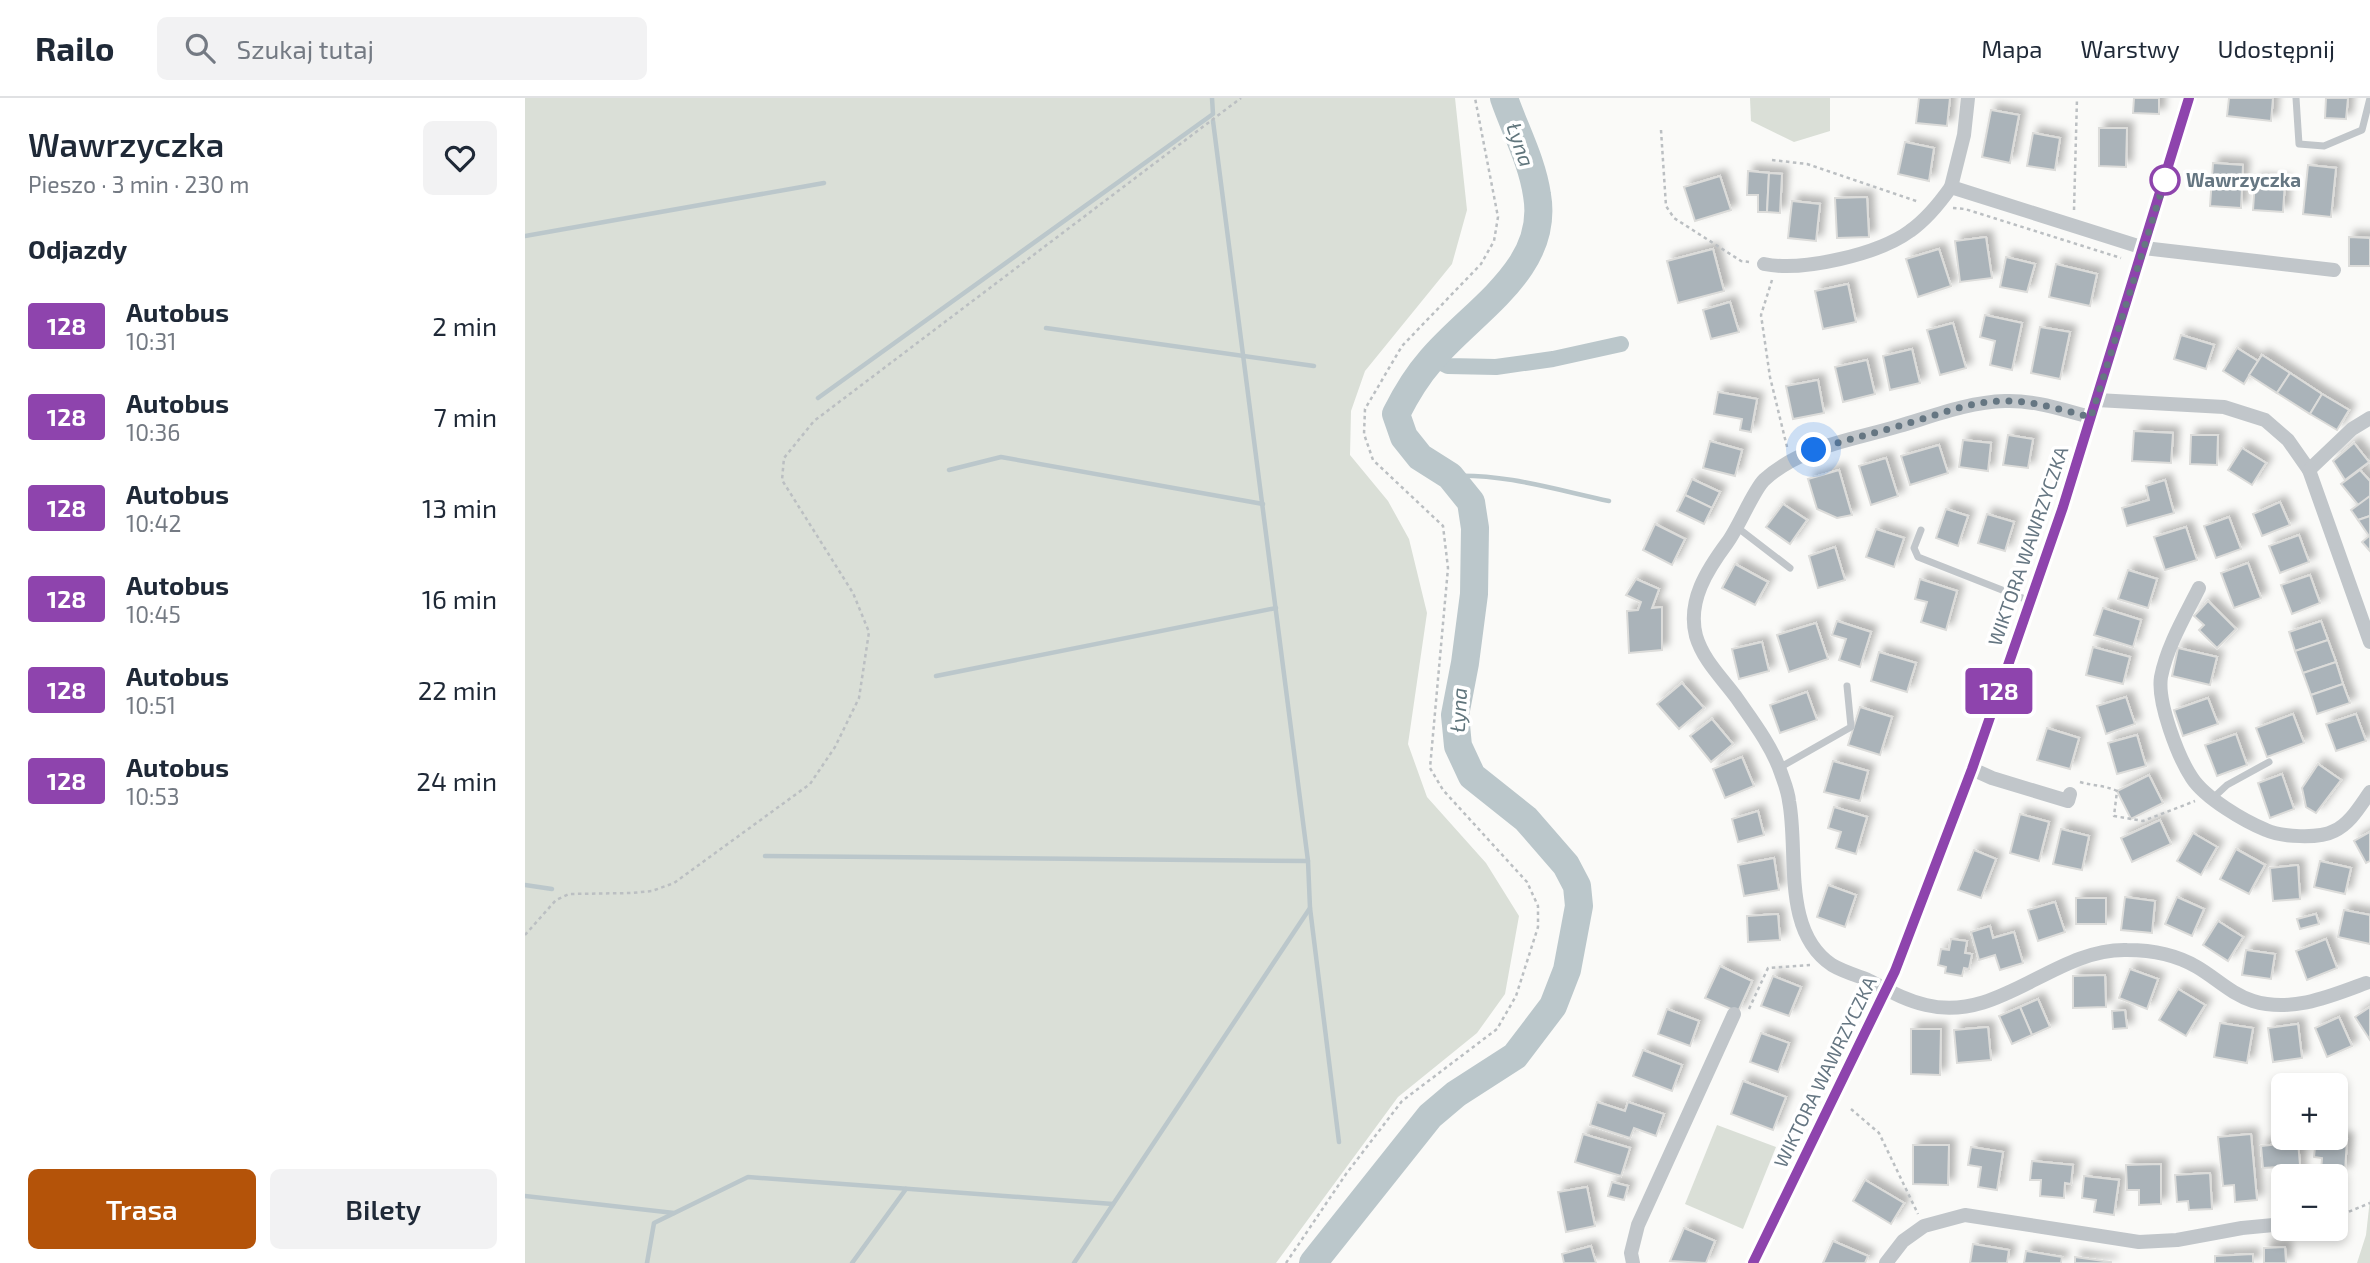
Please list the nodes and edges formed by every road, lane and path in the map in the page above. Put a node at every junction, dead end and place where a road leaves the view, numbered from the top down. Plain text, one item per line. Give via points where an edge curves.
1 (1241, 98) edge
2 (1475, 98) edge
3 (1968, 98) edge
4 (2077, 98) edge
5 (2189, 98) edge
6 (2296, 98) edge
7 (2370, 98) edge
8 (1661, 130) dead end
9 (1772, 160) dead end
10 (1951, 187) junction
11 (1936, 207) junction
12 (2074, 209) dead end
13 (2144, 248) junction
14 (2121, 258) dead end
15 (1770, 266) junction
16 (2334, 270) dead end
17 (2097, 400) junction
18 (2091, 417) junction
19 (2370, 418) edge
20 (1789, 462) junction
21 (2309, 470) junction
22 (1738, 527) junction
23 (1921, 530) dead end
24 (1790, 568) dead end
25 (2199, 588) dead end
26 (2031, 601) junction
27 (2370, 642) edge
28 (1847, 686) dead end
29 (2269, 762) dead end
30 (1779, 768) junction
31 (1972, 769) junction
32 (2370, 792) edge
33 (2070, 794) joint
34 (2213, 798) junction
35 (525, 935) edge
36 (1831, 964) junction
37 (2366, 983) dead end
38 (1886, 991) junction
39 (1734, 1014) joint
40 (1851, 1109) dead end
41 (2370, 1203) edge
42 (2348, 1212) edge
43 (2271, 1225) edge
44 (1924, 1226) junction
45 (1286, 1263) edge
46 (1633, 1263) edge
47 (1753, 1263) edge
48 (1887, 1263) edge

1 - 35 path via 814,421 784,458 782,480 853,593 869,632 859,698 810,784 674,883 652,891 569,894 556,900
2 - 45 path via 1498,217 1494,241 1481,264 1402,346 1365,409 1364,435 1373,460 1443,526 1448,568 1430,768 1443,790 1527,882 1538,906 1538,927 1516,996 1497,1029 1402,1101
3 - 10 street
4 - 12 path
5 - 13 street, WIKTORA WAWRZYCZKA
6 - 7 lane via 2299,144 2324,146 2362,130
8 - 15 path via 1666,206 1674,218 1741,261
9 - 11 path via 1807,164
10 - 11 street
10 - 13 street
11 - 14 path via 1965,209
11 - 15 street via 1891,243 1807,266
13 - 16 street
13 - 17 street, WIKTORA WAWRZYCZKA
15 - 20 path via 1761,315
17 - 18 street, WIKTORA WAWRZYCZKA
17 - 21 street via 2224,407 2265,420 2288,440
18 - 20 street via 2041,404 2005,401 1968,406 1853,437
18 - 26 street, WIKTORA WAWRZYCZKA
19 - 21 street
20 - 22 street via 1762,482
21 - 27 street
22 - 24 lane
22 - 30 street via 1708,570 1695,601 1696,636
23 - 26 lane via 1915,548 1918,557
25 - 34 street via 2172,643 2161,679 2165,718 2192,779
26 - 31 street, WIKTORA WAWRZYCZKA
28 - 30 lane via 1851,727
29 - 34 lane
30 - 36 street via 1789,800 1795,896 1801,921 1813,945
31 - 33 street via 2068,801
31 - 38 street, WIKTORA WAWRZYCZKA
32 - 34 street via 2354,815 2334,831 2306,836 2268,831
33 - 34 path via 2074,780 2105,786 2117,791 2113,816 2143,821
36 - 38 street
36 - 39 path via 1768,968 1745,1018
37 - 38 street via 2320,1000 2286,1005 2253,1001 2196,966 2158,951 2121,949 2086,955 1991,1000 1959,1008 1930,1006
38 - 47 street, WIKTORA WAWRZYCZKA
39 - 46 street via 1638,1225
40 - 44 path via 1878,1133
41 - 42 path
43 - 44 street via 2139,1242 1965,1215
44 - 48 street via 1903,1241

